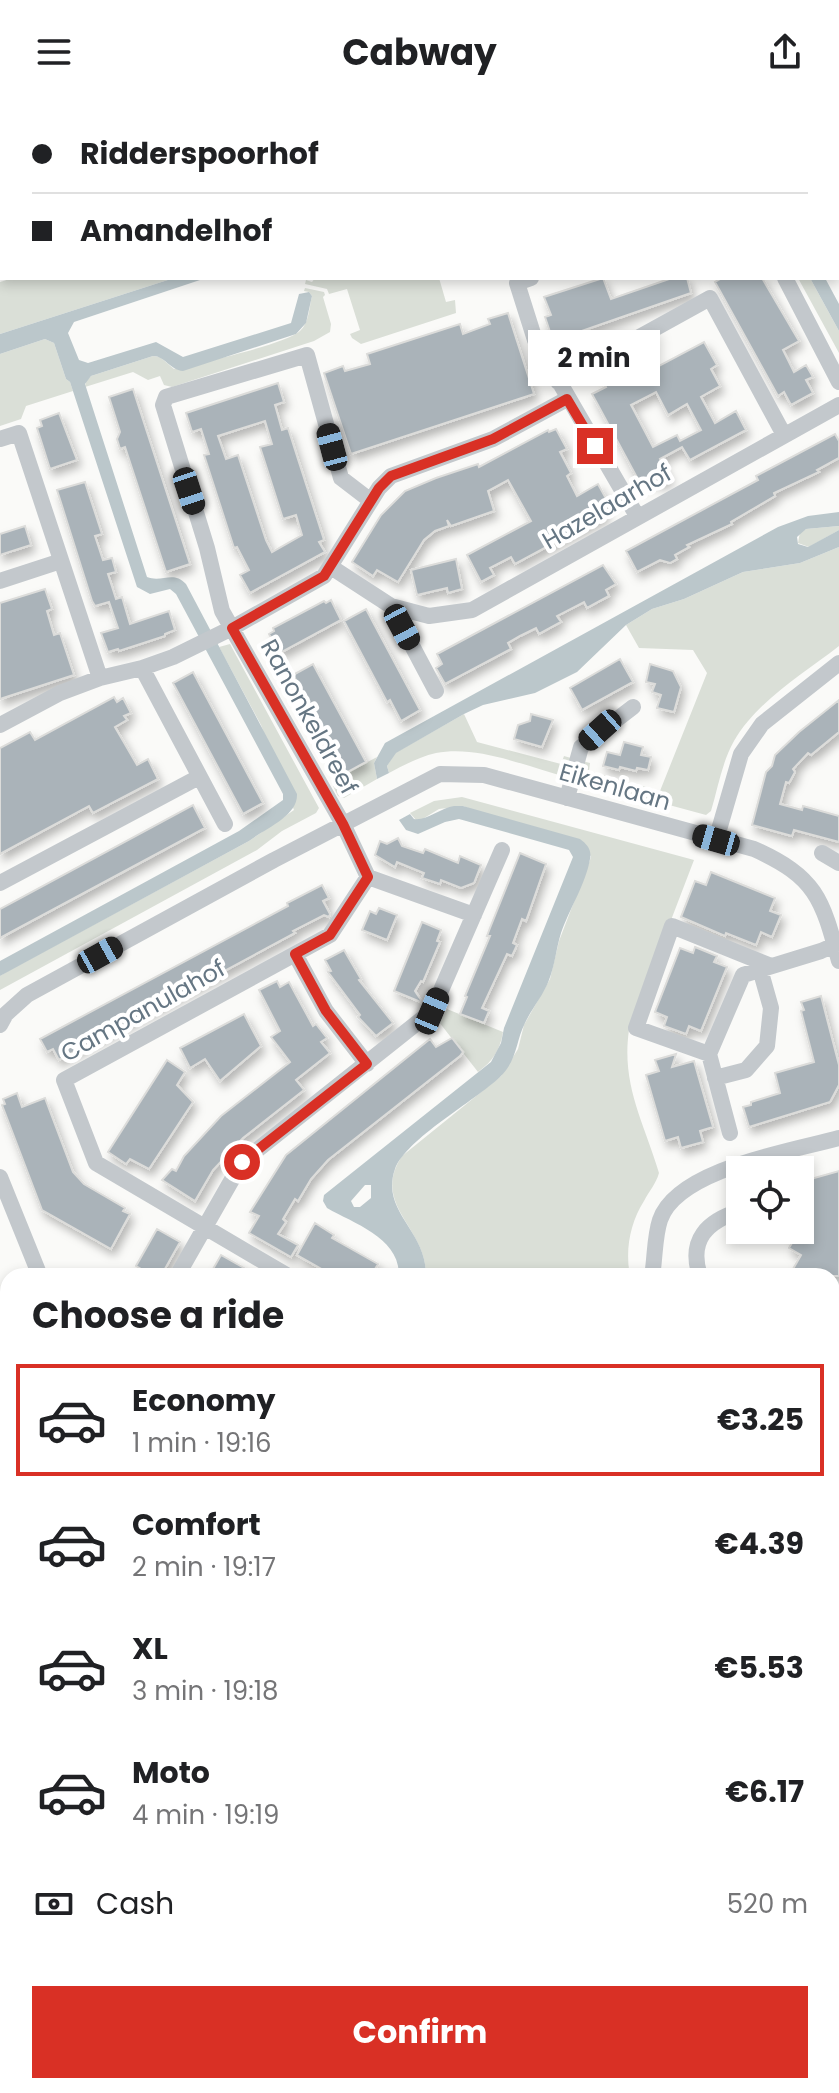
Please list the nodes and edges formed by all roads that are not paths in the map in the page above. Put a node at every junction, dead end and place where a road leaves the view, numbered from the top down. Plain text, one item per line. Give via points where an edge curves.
1 (524, 280) edge
2 (786, 280) edge
3 (558, 382) junction
4 (839, 382) edge
5 (567, 399) junction
6 (839, 405) edge
7 (784, 435) junction
8 (0, 439) edge
9 (371, 501) junction
10 (637, 516) junction
11 (61, 561) junction
12 (331, 567) junction
13 (0, 581) edge
14 (391, 606) junction
15 (224, 632) junction
16 (839, 663) edge
17 (142, 668) junction
18 (100, 678) junction
19 (436, 691) dead end
20 (633, 707) dead end
21 (0, 725) edge
22 (199, 777) junction
23 (567, 798) junction
24 (225, 824) dead end
25 (343, 824) junction
26 (716, 840) junction
27 (502, 850) dead end
28 (822, 853) dead end
29 (839, 863) edge
30 (368, 877) junction
31 (0, 883) edge
32 (474, 915) junction
33 (838, 950) edge
34 (295, 954) junction
35 (765, 968) junction
36 (0, 1025) edge
37 (709, 1054) junction
38 (367, 1064) junction
39 (715, 1078) junction
40 (730, 1133) dead end
41 (839, 1138) edge
42 (787, 1156) edge
43 (726, 1171) edge
44 (0, 1177) edge
45 (726, 1215) edge
46 (205, 1229) junction
47 (37, 1268) edge
48 (182, 1268) edge
49 (274, 1268) edge
50 (653, 1268) edge
51 (697, 1268) edge

1 - 3 street via 535,340
2 - 4 street
3 - 5 street
3 - 7 street via 710,298
5 - 9 street via 493,439 391,476
5 - 10 street
6 - 7 street, Hazelaarhof
7 - 10 street, Hazelaarhof
8 - 11 street via 19,433
9 - 12 street
9 - 15 street, Ranonkeldreef via 341,478 307,355 166,397 163,405 207,548
10 - 14 street, Hazelaarhof via 472,610 429,616
11 - 13 street
11 - 18 street
12 - 14 street, Hazelaarhof
12 - 15 street via 324,576
14 - 19 street, Hazelaarhof
15 - 17 street
15 - 25 street, Ranonkeldreef
16 - 26 street via 762,724 741,754
17 - 18 street
17 - 22 street
18 - 21 street
20 - 23 street via 581,747
22 - 24 street
22 - 31 street
23 - 25 street, Eikenlaan via 484,775 440,774
23 - 26 street, Eikenlaan
25 - 30 street, Ranonkeldreef
25 - 36 street, Eikenlaan via 27,995
26 - 33 street, Eikenlaan via 754,849 801,875 815,893
27 - 32 street
28 - 29 street
30 - 32 street
30 - 34 street, Campanulahof via 330,935
32 - 38 street via 432,1011
33 - 35 street
34 - 38 street via 326,1011
34 - 46 street, Campanulahof via 64,1080 96,1163
35 - 37 street via 743,975
35 - 37 street via 672,926 636,1028
35 - 39 street via 771,1008 767,1046 746,1070
37 - 39 street
38 - 46 street via 242,1162
39 - 40 street
41 - 42 street
43 - 50 street via 710,1174 674,1198 660,1220
44 - 47 street
45 - 51 street via 703,1232
46 - 48 street
46 - 49 street

